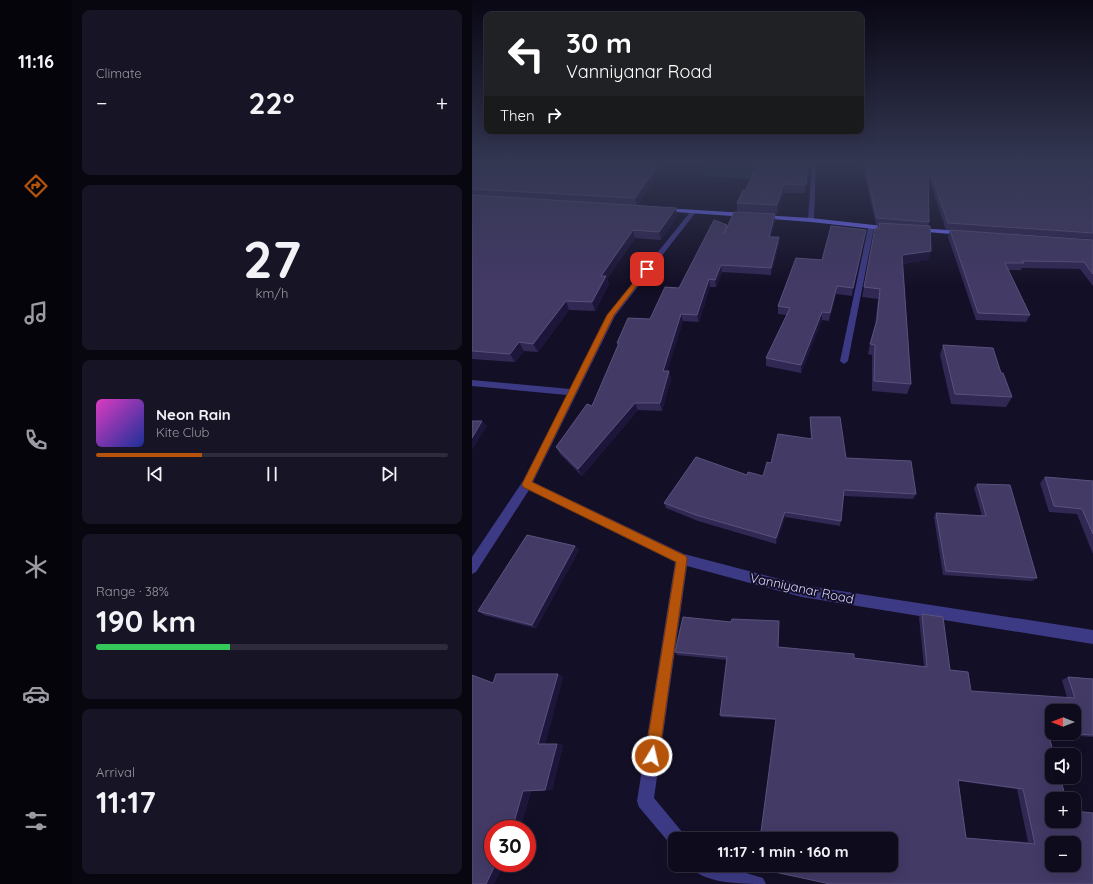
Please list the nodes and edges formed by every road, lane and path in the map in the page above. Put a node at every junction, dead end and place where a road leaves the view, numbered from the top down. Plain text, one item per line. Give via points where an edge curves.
1 (812, 204) edge
2 (654, 209) edge
3 (694, 212) junction
4 (811, 220) junction
5 (871, 228) junction
6 (902, 229) edge
7 (910, 230) edge
8 (971, 234) edge
9 (844, 361) dead end
10 (472, 383) edge
11 (571, 392) junction
12 (527, 484) junction
13 (682, 559) junction
14 (472, 568) edge
15 (1093, 638) edge
16 (671, 832) edge
17 (712, 872) edge
18 (757, 884) edge

1 - 4 street
2 - 3 main road
3 - 4 main road
3 - 11 street via 611,315
4 - 5 main road
5 - 6 main road
5 - 9 street
7 - 8 main road
10 - 11 street
11 - 12 street
12 - 13 street, Vanniyanar Road
12 - 14 street
13 - 15 street, Vanniyanar Road via 802,591
13 - 16 street via 645,801
17 - 18 street

